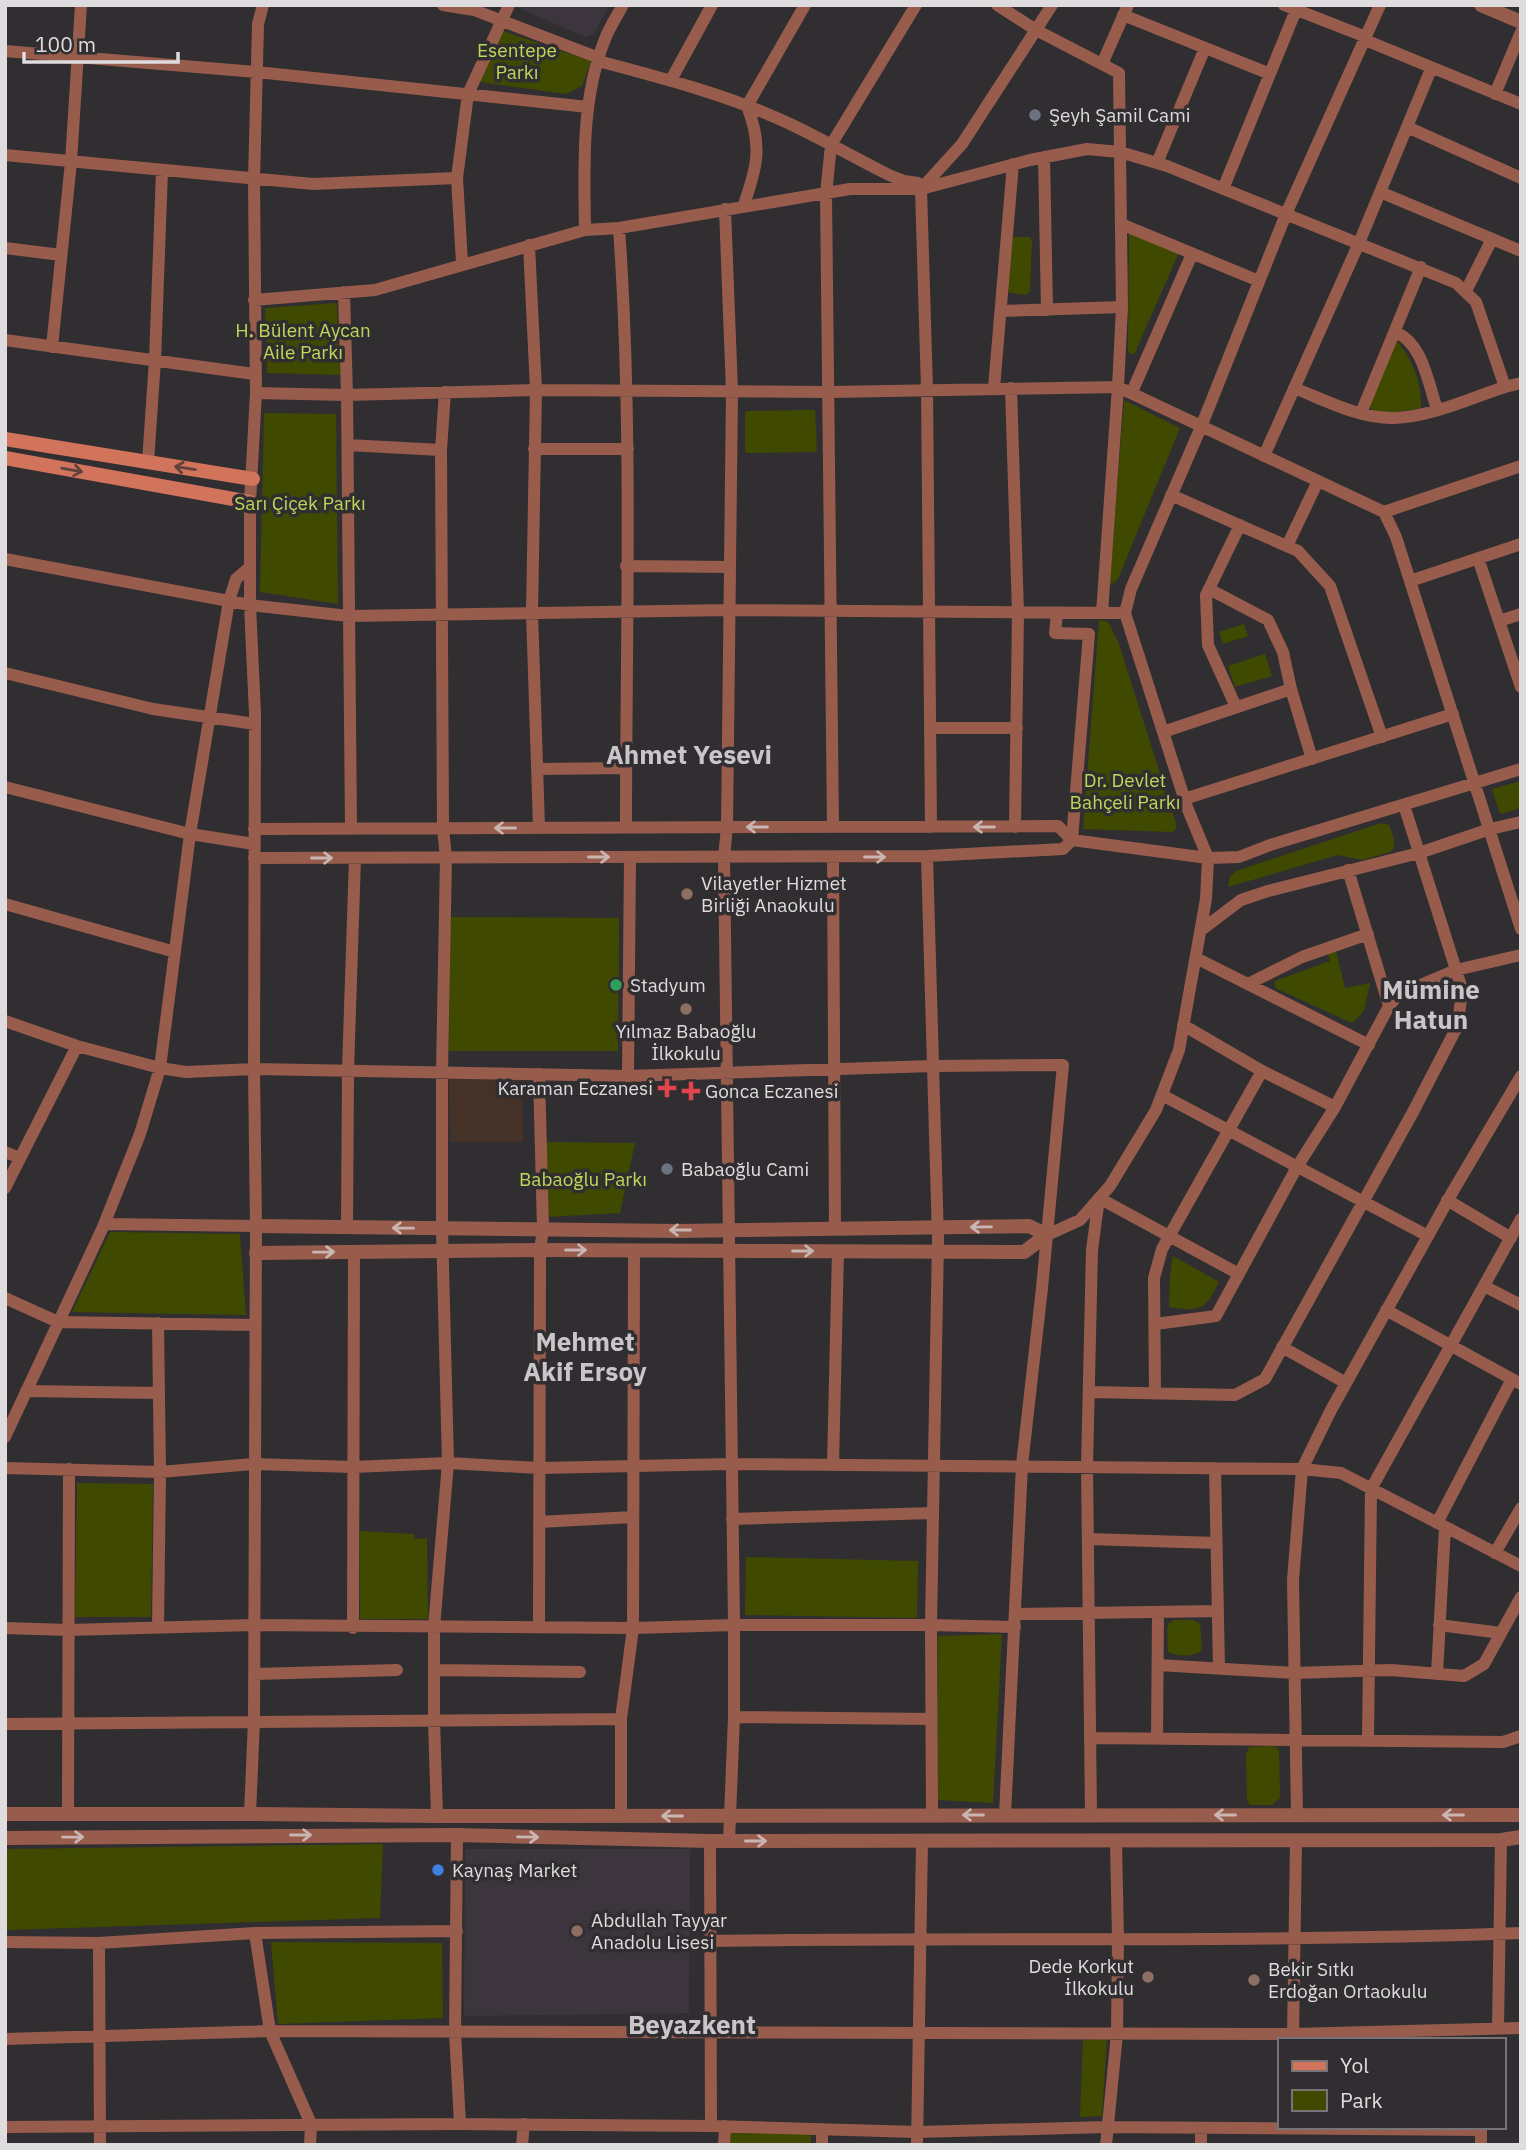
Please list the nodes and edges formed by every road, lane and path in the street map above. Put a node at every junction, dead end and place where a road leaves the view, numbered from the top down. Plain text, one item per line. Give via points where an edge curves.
1 (81, 5) edge
2 (263, 5) edge
3 (443, 5) edge
4 (509, 5) edge
5 (623, 5) edge
6 (712, 5) edge
7 (805, 5) edge
8 (916, 5) edge
9 (997, 5) edge
10 (1052, 5) edge
11 (1380, 5) edge
12 (1481, 5) edge
13 (1290, 8) edge
14 (1126, 10) edge
15 (502, 20) junction
16 (1521, 22) edge
17 (1036, 30) junction
18 (1521, 32) edge
19 (1366, 38) junction
20 (1205, 48) junction
21 (5, 51) edge
22 (79, 57) junction
23 (599, 59) junction
24 (1102, 64) junction
25 (1431, 69) junction
26 (257, 72) junction
27 (1270, 74) junction
28 (671, 80) junction
29 (468, 94) junction
30 (1495, 94) junction
31 (1521, 104) edge
32 (747, 106) junction
33 (588, 107) junction
34 (1407, 127) junction
35 (831, 145) junction
36 (1120, 152) junction
37 (5, 155) edge
38 (1044, 157) junction
39 (71, 162) junction
40 (1157, 163) junction
41 (1013, 164) junction
42 (162, 171) junction
43 (457, 178) junction
44 (1521, 178) edge
45 (254, 180) junction
46 (923, 187) junction
47 (1223, 189) junction
48 (1380, 192) junction
49 (826, 194) junction
50 (743, 206) junction
51 (725, 209) junction
52 (1286, 214) junction
53 (1121, 224) junction
54 (619, 228) junction
55 (585, 230) junction
56 (1492, 239) junction
57 (1359, 243) junction
58 (529, 245) junction
59 (5, 247) edge
60 (1521, 251) edge
61 (1192, 254) junction
62 (61, 256) junction
63 (461, 263) junction
64 (1420, 267) junction
65 (1259, 281) junction
66 (1466, 291) junction
67 (344, 292) junction
68 (254, 300) junction
69 (1122, 307) junction
70 (1046, 310) junction
71 (1001, 311) junction
72 (1395, 332) junction
73 (5, 340) edge
74 (52, 347) junction
75 (155, 360) junction
76 (254, 374) junction
77 (1521, 383) edge
78 (1118, 387) junction
79 (1505, 387) junction
80 (994, 388) junction
81 (1012, 388) junction
82 (1294, 388) junction
83 (928, 389) junction
84 (536, 390) junction
85 (625, 391) junction
86 (732, 391) junction
87 (445, 392) junction
88 (830, 392) junction
89 (1132, 392) junction
90 (256, 393) junction
91 (347, 395) junction
92 (1437, 409) junction
93 (1361, 413) junction
94 (1201, 427) junction
95 (5, 439) edge
96 (348, 445) junction
97 (534, 449) junction
98 (628, 449) junction
99 (441, 450) junction
100 (1264, 456) junction
101 (5, 458) edge
102 (148, 462) junction
103 (1521, 466) edge
104 (253, 479) junction
105 (1318, 481) junction
106 (1171, 495) junction
107 (250, 502) junction
108 (1384, 512) junction
109 (1240, 525) junction
110 (1521, 544) edge
111 (1287, 546) junction
112 (1478, 558) junction
113 (5, 559) edge
114 (626, 566) junction
115 (250, 567) junction
116 (730, 567) junction
117 (1410, 581) junction
118 (1209, 589) junction
119 (229, 601) junction
120 (250, 605) junction
121 (729, 610) junction
122 (626, 611) junction
123 (829, 611) junction
124 (532, 612) junction
125 (930, 612) junction
126 (442, 613) junction
127 (1018, 613) junction
128 (1057, 613) junction
129 (1102, 613) junction
130 (1125, 613) junction
131 (1521, 614) edge
132 (348, 616) junction
133 (1499, 621) junction
134 (5, 673) edge
135 (1521, 687) edge
136 (1291, 689) junction
137 (1236, 707) junction
138 (1453, 715) junction
139 (209, 718) junction
140 (255, 724) junction
141 (930, 728) junction
142 (1017, 728) junction
143 (1163, 732) junction
144 (1382, 737) junction
145 (1312, 759) junction
146 (626, 768) junction
147 (537, 769) junction
148 (1521, 769) edge
149 (1475, 783) junction
150 (5, 787) edge
151 (1184, 799) junction
152 (1404, 805) junction
153 (1521, 822) edge
154 (539, 827) junction
155 (626, 827) junction
156 (727, 827) junction
157 (833, 827) junction
158 (930, 827) junction
159 (1015, 827) junction
160 (351, 828) junction
161 (443, 828) junction
162 (254, 829) junction
163 (1490, 829) junction
164 (190, 834) junction
165 (1072, 840) junction
166 (254, 844) junction
167 (1419, 853) junction
168 (928, 856) junction
169 (630, 857) junction
170 (724, 857) junction
171 (833, 857) junction
172 (254, 858) junction
173 (355, 858) junction
174 (446, 858) junction
175 (1208, 858) junction
176 (1348, 870) junction
177 (5, 904) edge
178 (1521, 929) edge
179 (1200, 931) junction
180 (1368, 934) junction
181 (175, 952) junction
182 (1521, 955) edge
183 (1196, 958) junction
184 (1456, 970) junction
185 (1248, 984) junction
186 (1390, 1006) junction
187 (5, 1021) edge
188 (1183, 1026) junction
189 (1368, 1045) junction
190 (77, 1046) junction
191 (933, 1066) junction
192 (160, 1068) junction
193 (254, 1069) junction
194 (835, 1069) junction
195 (348, 1070) junction
196 (442, 1071) junction
197 (1262, 1071) junction
198 (725, 1073) junction
199 (539, 1074) junction
200 (628, 1076) junction
201 (1520, 1080) edge
202 (1162, 1095) junction
203 (1335, 1107) junction
204 (1228, 1130) junction
205 (5, 1152) edge
206 (20, 1158) junction
207 (1297, 1167) junction
208 (5, 1188) edge
209 (1099, 1198) junction
210 (1447, 1200) junction
211 (1363, 1202) junction
212 (1521, 1219) edge
213 (105, 1224) junction
214 (256, 1226) junction
215 (347, 1227) junction
216 (442, 1228) junction
217 (938, 1228) junction
218 (543, 1229) junction
219 (835, 1229) junction
220 (729, 1230) junction
221 (1047, 1235) junction
222 (1428, 1236) junction
223 (1168, 1238) junction
224 (1511, 1238) junction
225 (540, 1250) junction
226 (443, 1251) junction
227 (634, 1251) junction
228 (730, 1251) junction
229 (838, 1251) junction
230 (938, 1251) junction
231 (354, 1252) junction
232 (256, 1253) junction
233 (1239, 1274) junction
234 (1484, 1286) junction
235 (5, 1298) edge
236 (1521, 1305) edge
237 (1386, 1310) junction
238 (58, 1322) junction
239 (158, 1323) junction
240 (1154, 1324) junction
241 (254, 1325) junction
242 (1451, 1346) junction
243 (1282, 1347) junction
244 (1516, 1382) edge
245 (1346, 1383) junction
246 (26, 1391) junction
247 (1089, 1392) junction
248 (159, 1393) junction
249 (1155, 1394) junction
250 (5, 1437) edge
251 (448, 1463) junction
252 (253, 1464) junction
253 (730, 1464) junction
254 (833, 1465) junction
255 (934, 1465) junction
256 (1022, 1465) junction
257 (633, 1466) junction
258 (1087, 1466) junction
259 (353, 1467) junction
260 (5, 1468) edge
261 (539, 1468) junction
262 (1216, 1468) junction
263 (69, 1469) junction
264 (1302, 1469) junction
265 (160, 1472) junction
266 (1371, 1489) junction
267 (1521, 1508) edge
268 (933, 1513) junction
269 (633, 1517) junction
270 (732, 1519) junction
271 (540, 1522) junction
272 (1441, 1525) junction
273 (1088, 1539) junction
274 (1216, 1543) junction
275 (1495, 1553) junction
276 (1521, 1566) edge
277 (1521, 1597) edge
278 (1217, 1611) junction
279 (1158, 1612) junction
280 (1089, 1614) junction
281 (1015, 1621) junction
282 (1515, 1622) edge
283 (254, 1625) junction
284 (734, 1625) junction
285 (930, 1625) junction
286 (1439, 1625) junction
287 (434, 1627) junction
288 (539, 1627) junction
289 (5, 1628) edge
290 (158, 1628) junction
291 (353, 1628) junction
292 (633, 1628) junction
293 (68, 1630) junction
294 (1501, 1633) junction
295 (1158, 1665) junction
296 (1219, 1668) junction
297 (397, 1670) dead end
298 (435, 1670) junction
299 (1370, 1671) junction
300 (580, 1672) dead end
301 (1294, 1673) junction
302 (254, 1674) junction
303 (1437, 1674) junction
304 (734, 1717) junction
305 (621, 1719) junction
306 (931, 1719) junction
307 (254, 1721) junction
308 (434, 1721) junction
309 (69, 1722) junction
310 (5, 1724) edge
311 (1521, 1736) edge
312 (1090, 1738) junction
313 (1157, 1739) junction
314 (1296, 1740) junction
315 (1368, 1741) junction
316 (5, 1814) edge
317 (68, 1814) junction
318 (250, 1814) junction
319 (621, 1815) junction
320 (932, 1815) junction
321 (1005, 1815) junction
322 (1091, 1815) junction
323 (1297, 1815) junction
324 (1521, 1815) edge
325 (437, 1816) junction
326 (729, 1816) junction
327 (457, 1835) junction
328 (1521, 1837) edge
329 (5, 1838) edge
330 (1501, 1840) junction
331 (710, 1841) junction
332 (729, 1841) junction
333 (922, 1841) junction
334 (1116, 1841) junction
335 (1296, 1841) junction
336 (457, 1931) junction
337 (255, 1933) junction
338 (1521, 1933) edge
339 (1498, 1934) junction
340 (921, 1938) junction
341 (1295, 1938) junction
342 (1118, 1939) junction
343 (709, 1941) junction
344 (5, 1942) edge
345 (99, 1943) junction
346 (1498, 2028) junction
347 (1521, 2028) edge
348 (270, 2031) junction
349 (455, 2032) junction
350 (709, 2033) junction
351 (919, 2034) junction
352 (1117, 2034) junction
353 (1481, 2034) edge
354 (1293, 2037) edge
355 (101, 2038) junction
356 (5, 2039) edge
357 (311, 2124) junction
358 (460, 2124) junction
359 (524, 2124) junction
360 (100, 2126) junction
361 (711, 2126) junction
362 (725, 2126) junction
363 (5, 2127) edge
364 (1106, 2127) junction
365 (1278, 2128) edge
366 (822, 2129) junction
367 (1201, 2129) junction
368 (1341, 2129) edge
369 (1481, 2129) edge
370 (1015, 2130) junction
371 (1386, 2130) junction
372 (917, 2139) edge
373 (100, 2145) edge
374 (310, 2145) edge
375 (522, 2145) edge
376 (724, 2145) edge
377 (822, 2145) edge
378 (1015, 2145) edge
379 (1106, 2145) edge
380 (1201, 2145) edge
381 (1386, 2145) edge
382 (1481, 2145) edge

1 - 22 street
2 - 26 street
3 - 15 street
4 - 15 street
5 - 23 street
6 - 28 street
7 - 32 street
8 - 35 street
9 - 17 street
10 - 17 street
11 - 19 street
12 - 16 street
13 - 19 street
13 - 27 street
14 - 20 street
14 - 24 street
15 - 23 street
15 - 29 street
17 - 24 street
17 - 46 street via 962,144
18 - 30 street
19 - 25 street
19 - 52 street
20 - 27 street
20 - 40 street
21 - 22 street
22 - 26 street
22 - 39 street
23 - 28 street
23 - 33 street
24 - 36 street via 1119,73
25 - 30 street
25 - 34 street
26 - 29 street
26 - 45 street
27 - 47 street
28 - 32 street
29 - 33 street
29 - 43 street
30 - 31 street
32 - 35 street
32 - 50 street via 755,127 757,157
33 - 55 street
34 - 44 street
34 - 48 street
35 - 46 street
35 - 49 street
36 - 38 street via 1087,149
36 - 40 street
36 - 53 street
37 - 39 street
38 - 41 street
38 - 70 street
39 - 42 street
39 - 62 street
40 - 47 street
41 - 46 street
41 - 71 street
42 - 45 street
42 - 75 street
43 - 45 street via 313,184
43 - 63 street
45 - 68 street
46 - 49 street
46 - 83 street
47 - 52 street
48 - 56 street
48 - 57 street
49 - 50 street
49 - 88 street
50 - 51 street
51 - 54 street
51 - 86 street
52 - 57 street
52 - 65 street
53 - 61 street
53 - 69 street
54 - 55 street
54 - 85 street
55 - 58 street
56 - 60 street
56 - 66 street
57 - 64 street
57 - 82 street
58 - 63 street
58 - 84 street
59 - 62 street
61 - 65 street
61 - 89 street
62 - 74 street
63 - 67 street via 375,289
64 - 66 street
64 - 72 street
65 - 94 street
66 - 79 street via 1478,309
67 - 68 street
67 - 91 street
68 - 76 street
69 - 70 street
69 - 78 street
70 - 71 street
71 - 80 street
72 - 92 street via 1416,350
72 - 93 street
73 - 74 street
74 - 75 street
75 - 76 street
75 - 102 street
76 - 90 street
77 - 79 street
78 - 81 street
78 - 89 street
78 - 129 street
79 - 92 street
80 - 81 street
80 - 83 street
81 - 127 street
82 - 93 street
82 - 100 street
83 - 88 street
83 - 125 street
84 - 85 street
84 - 87 street
84 - 97 street
85 - 86 street
85 - 98 street
86 - 88 street
86 - 116 street
87 - 91 street
87 - 99 street
88 - 123 street
89 - 94 street
90 - 91 street
90 - 104 street
91 - 96 street
92 - 93 street via 1392,418
94 - 100 street
94 - 106 street
95 - 102 main road
96 - 99 street
96 - 132 street
97 - 98 street
97 - 124 street
98 - 114 street
99 - 126 street
100 - 105 street
101 -> 107 main road
104 -> 102 main road
103 - 108 street
104 - 107 street
105 - 108 street
105 - 111 street
106 - 109 street
106 - 130 street
107 - 115 street
108 - 117 street
109 - 111 street
109 - 118 street
110 - 112 street
111 - 144 street via 1298,551 1330,586
112 - 117 street
112 - 133 street
113 - 119 street
114 - 116 street
114 - 122 street
115 - 119 street via 236,579
115 - 120 street
116 - 121 street
117 - 138 street
118 - 136 street via 1268,620 1283,652
118 - 137 street via 1208,645
119 - 120 street
119 - 139 street
120 - 132 street
120 - 140 street
121 - 122 street
121 - 123 street
121 - 156 street
122 - 124 street
122 - 146 street
123 - 125 street
123 - 157 street
124 - 126 street
124 - 147 street
125 - 127 street
125 - 141 street
126 - 132 street
126 - 161 street
127 - 128 street
127 - 142 street
128 - 129 street
128 - 165 street via 1055,634 1089,634
129 - 130 street
130 - 143 street
131 - 133 street
132 - 160 street
133 - 135 street
134 - 139 street
136 - 137 street
136 - 145 street
137 - 143 street
138 - 144 street
138 - 149 street
139 - 140 street
139 - 164 street
140 - 162 street
141 - 142 street
141 - 158 street
142 - 159 street
143 - 151 street
144 - 145 street
145 - 151 street
146 - 147 street
146 - 155 street
147 - 154 street
148 - 149 street
149 - 152 street
149 - 163 street
150 - 164 street
151 - 175 street
152 - 167 street
152 - 175 street via 1239,857
153 - 163 street
154 - 155 street
154 -> 161 street
155 - 156 street
157 -> 156 street
156 - 170 street
157 - 158 street
159 -> 158 street
159 - 165 street via 1058,826
160 - 161 street
160 - 162 street
161 - 174 street
162 - 166 street
163 - 167 street
163 - 178 street
164 - 166 street
164 - 181 street
165 - 168 street via 1063,849
165 - 175 street
166 - 172 street
167 - 176 street
167 - 184 street
171 -> 168 street
168 - 191 street
169 - 170 street
174 -> 169 street
169 - 200 street
170 - 171 street
170 - 198 street
171 - 194 street
172 -> 173 street
172 - 193 street
173 - 174 street
173 - 195 street
174 - 196 street
175 - 179 street
176 - 179 street via 1241,901
176 - 180 street
177 - 181 street
179 - 183 street
180 - 185 street via 1302,957
180 - 186 street
181 - 192 street
182 - 184 street
183 - 185 street
183 - 188 street
184 - 186 street via 1399,994
184 - 211 street via 1462,989 1458,1025
185 - 189 street
186 - 189 street
187 - 190 street
188 - 197 street
188 - 202 street
189 - 203 street
190 - 192 street
190 - 206 street
191 - 194 street
191 - 217 street
191 - 221 street via 1063,1065
192 - 193 street via 186,1072
192 - 213 street
193 - 195 street
193 - 214 street
194 - 198 street
194 - 219 street
195 - 196 street
195 - 215 street
196 - 199 street
196 - 216 street
197 - 203 street
197 - 204 street
198 - 200 street
198 - 220 street
199 - 200 street
199 - 218 street
201 - 210 street
202 - 204 street
202 - 209 street
203 - 207 street
204 - 207 street
204 - 223 street
205 - 206 street
206 - 208 street
207 - 211 street
207 - 233 street
209 - 221 street via 1080,1220
209 - 223 street
209 - 247 street via 1092,1250
210 - 222 street
210 - 224 street
211 - 222 street
211 - 243 street
212 - 224 street
213 - 214 street
213 - 238 street
214 - 215 street
214 - 232 street
216 -> 215 street
216 - 218 street
216 - 226 street
217 - 219 street
221 -> 217 street via 1029,1226
217 - 230 street
220 -> 218 street
218 - 225 street
219 - 220 street
220 - 228 street
221 - 230 street via 1024,1252
221 - 256 street
222 - 237 street
223 - 233 street
223 - 240 street via 1154,1278
224 - 234 street
225 - 226 street
225 -> 227 street
225 - 261 street
226 - 231 street
226 - 251 street
227 - 228 street
227 - 257 street
228 -> 229 street
228 - 253 street
229 - 230 street
229 - 254 street
230 - 255 street
232 -> 231 street
231 - 259 street
232 - 241 street
233 - 240 street via 1216,1317
234 - 236 street
234 - 242 street
235 - 238 street
237 - 242 street
237 - 245 street
238 - 239 street
238 - 246 street
239 - 241 street
239 - 248 street
240 - 249 street
241 - 252 street
242 - 244 street
242 - 266 street
243 - 245 street
243 - 249 street via 1265,1379 1235,1395
244 - 272 street
245 - 264 street
246 - 248 street
246 - 250 street
247 - 249 street
247 - 258 street
248 - 265 street
251 - 259 street
251 - 261 street
251 - 287 street
252 - 259 street
252 - 265 street
252 - 283 street
253 - 254 street
253 - 257 street
253 - 270 street
254 - 255 street
255 - 256 street
255 - 268 street
256 - 258 street
256 - 281 street
257 - 261 street
257 - 269 street
258 - 262 street
258 - 273 street
259 - 291 street
260 - 263 street
261 - 271 street
262 - 264 street
262 - 274 street
263 - 265 street
263 - 293 street
264 - 266 street via 1341,1473
264 - 301 street via 1293,1580
265 - 290 street
266 - 272 street
266 - 299 street
267 - 275 street
268 - 270 street
268 - 285 street
269 - 271 street
269 - 292 street
270 - 284 street
271 - 288 street
272 - 275 street
272 - 286 street
273 - 274 street
273 - 280 street
274 - 278 street
275 - 276 street
277 - 282 street
278 - 279 street
278 - 296 street
279 - 280 street
279 - 295 street
280 - 281 street
280 - 312 street
281 - 285 street
281 - 321 street
282 - 294 street
283 - 290 street
283 - 291 street
283 - 302 street
284 - 285 street
284 - 292 street
284 - 304 street
285 - 306 street
286 - 294 street
286 - 303 street
287 - 288 street
287 - 291 street
287 - 298 street
288 - 292 street
289 - 293 street
290 - 293 street
292 - 305 street
293 - 309 street
294 - 303 street via 1483,1664 1464,1676
295 - 296 street
295 - 313 street
296 - 301 street
297 - 302 street
298 - 300 street
298 - 308 street
299 - 301 street
299 - 303 street
299 - 315 street
301 - 314 street
302 - 307 street
304 - 306 street
304 - 326 street
305 - 308 street
305 - 319 street
306 - 320 street
307 - 308 street
307 - 309 street
307 - 318 street
308 - 325 street
309 - 310 street
309 - 317 street
311 - 315 street via 1503,1742
312 - 313 street
312 - 322 street
313 - 314 street
314 - 315 street
314 - 323 street
316 - 317 street
317 - 318 street
318 - 325 street
319 - 325 street
326 -> 319 street
321 -> 320 street
320 - 326 street
321 - 322 street
323 -> 322 street
324 -> 323 street
326 - 332 street
329 -> 327 street
327 -> 331 street
327 - 336 street
328 - 330 street
330 - 335 street
330 - 339 street
331 - 332 street
331 - 343 street
332 -> 333 street
333 - 334 street
333 - 340 street
334 - 335 street
334 - 342 street
335 - 341 street
336 - 337 street
336 - 349 street
337 - 345 street
337 - 348 street
338 - 339 street
339 - 341 street
339 - 346 street
340 - 342 street
340 - 343 street
340 - 351 street
341 - 342 street
341 - 354 street
342 - 352 street
343 - 350 street
344 - 345 street
345 - 355 street
346 - 347 street
346 - 353 street
348 - 349 street
348 - 355 street
348 - 357 street
349 - 350 street
349 - 358 street
350 - 351 street
350 - 361 street
351 - 352 street
351 - 372 street
352 - 354 street
352 - 364 street
353 - 354 street
355 - 356 street
355 - 360 street
357 - 358 street
357 - 360 street
357 - 374 street
358 - 359 street
359 - 361 street
359 - 375 street
360 - 363 street
360 - 373 street
361 - 362 street
362 - 366 street
362 - 376 street
364 - 367 street
364 - 370 street
364 - 379 street
365 - 367 street
366 - 372 street
366 - 377 street
367 - 380 street
368 - 371 street
369 - 371 street
369 - 382 street
370 - 372 street
370 - 378 street
371 - 381 street

